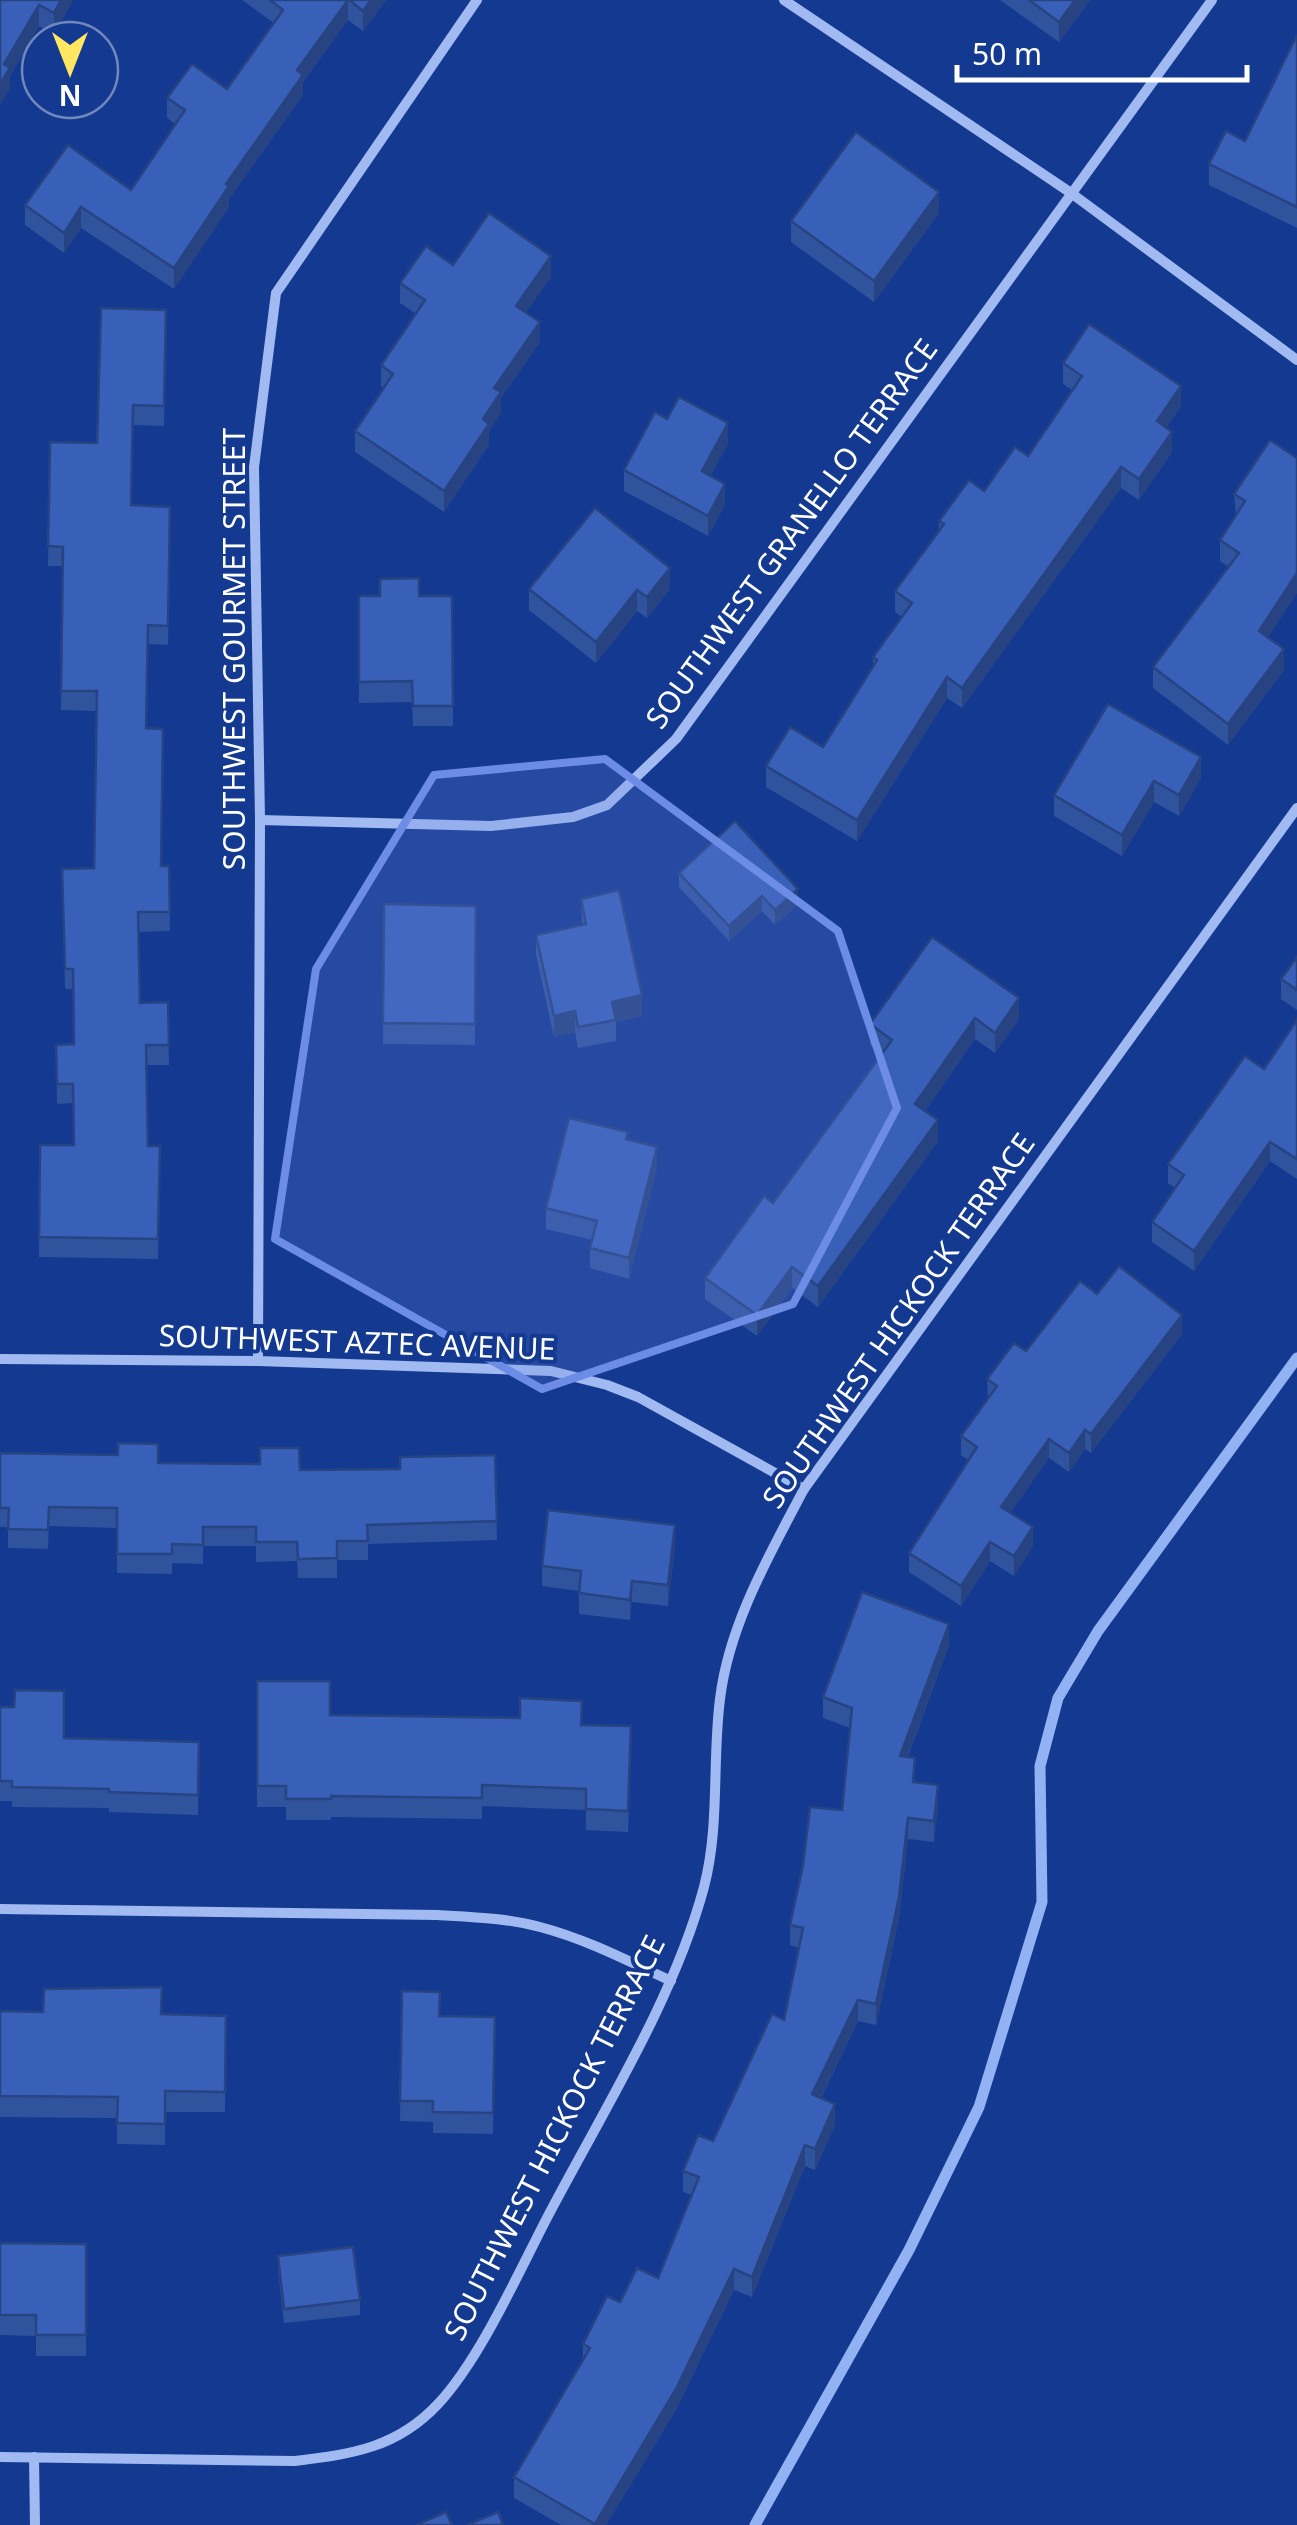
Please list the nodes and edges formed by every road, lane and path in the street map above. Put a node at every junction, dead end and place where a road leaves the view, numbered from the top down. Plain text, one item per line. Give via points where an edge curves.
1 (477, 0) edge
2 (784, 0) edge
3 (1212, 0) edge
4 (1072, 193) junction
5 (1297, 360) edge
6 (1297, 808) edge
7 (260, 820) junction
8 (0, 1359) edge
9 (258, 1361) junction
10 (804, 1489) junction
11 (0, 1908) edge
12 (671, 1981) junction
13 (0, 2457) edge
14 (34, 2458) junction
15 (35, 2525) edge

1 - 7 street, SOUTHWEST GOURMET STREET via 276,292 254,466
2 - 4 street
3 - 4 street, SOUTHWEST GRANELLO TERRACE
4 - 5 street
4 - 7 street, SOUTHWEST GRANELLO TERRACE via 676,738 607,805 491,826
6 - 10 street, SOUTHWEST HICKOCK TERRACE
7 - 9 street, SOUTHWEST GOURMET STREET
8 - 9 street, SOUTHWEST AZTEC AVENUE
9 - 10 street, SOUTHWEST AZTEC AVENUE via 551,1372 607,1385
10 - 12 street, SOUTHWEST HICKOCK TERRACE via 732,1646 720,1696 705,1884
11 - 12 street via 496,1919 594,1946
12 - 14 street, SOUTHWEST HICKOCK TERRACE via 494,2317 439,2403 411,2427 384,2444 295,2461
13 - 14 street, SOUTHWEST HICKOCK TERRACE
14 - 15 street

